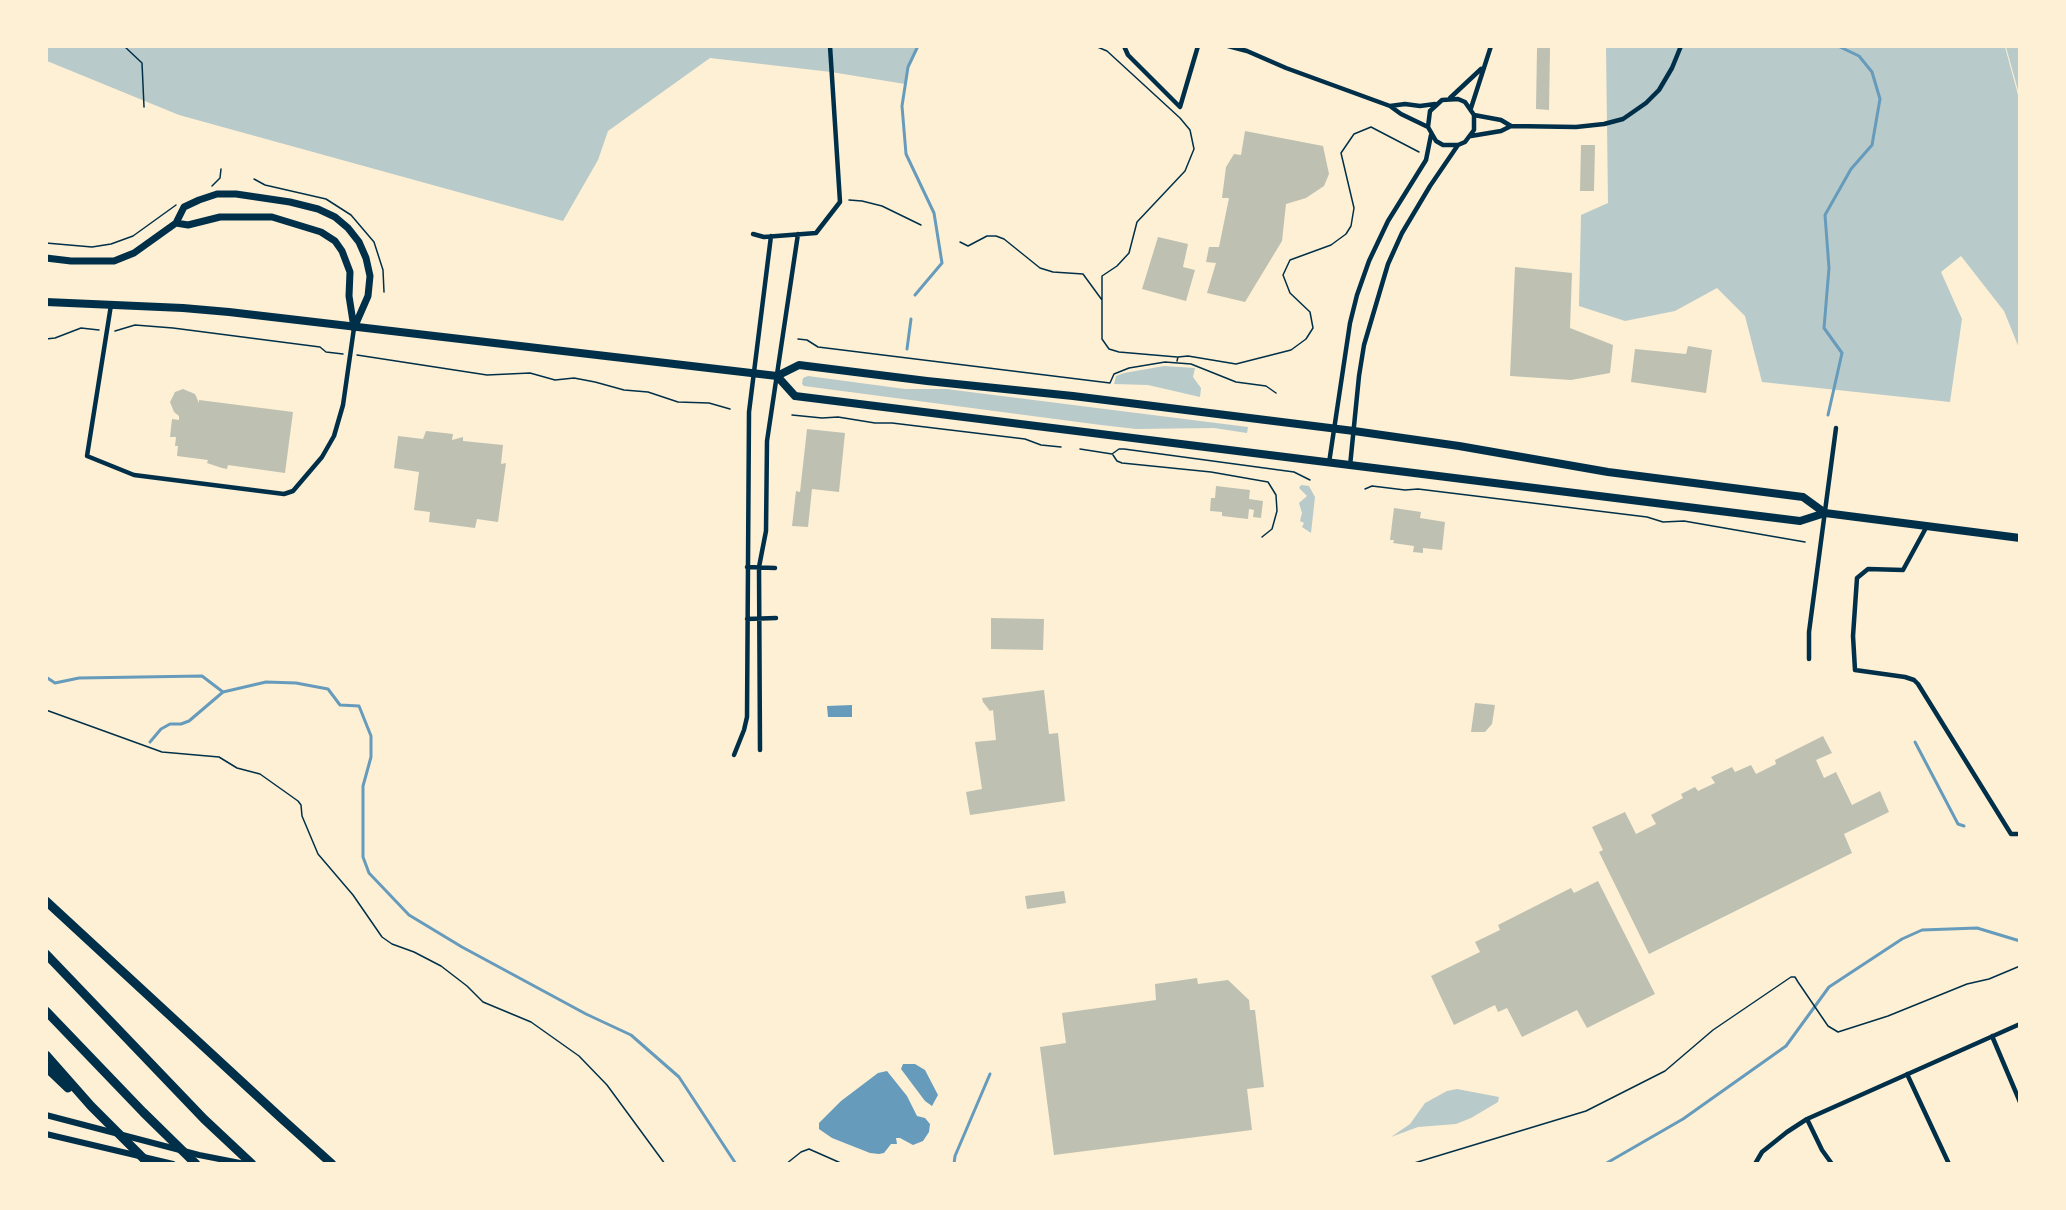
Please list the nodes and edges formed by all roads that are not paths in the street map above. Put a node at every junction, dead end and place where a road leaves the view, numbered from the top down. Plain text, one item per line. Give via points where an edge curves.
1 (830, 46) edge
2 (1124, 46) edge
3 (1198, 46) edge
4 (1228, 46) edge
5 (1491, 46) edge
6 (1681, 46) edge
7 (1483, 67) junction
8 (1450, 98) junction
9 (1435, 105) junction
10 (1390, 106) junction
11 (1471, 108) junction
12 (1474, 115) junction
13 (1511, 126) junction
14 (1428, 127) junction
15 (1431, 135) junction
16 (1470, 136) junction
17 (1458, 145) junction
18 (176, 223) junction
19 (753, 234) dead end
20 (798, 234) junction
21 (771, 236) junction
22 (46, 258) edge
23 (46, 302) edge
24 (111, 305) junction
25 (354, 328) junction
26 (754, 373) junction
27 (777, 376) junction
28 (1836, 428) dead end
29 (1335, 430) junction
30 (1354, 431) junction
31 (1329, 463) junction
32 (1350, 466) junction
33 (1825, 513) junction
34 (1927, 526) junction
35 (2019, 538) edge
36 (747, 567) junction
37 (759, 567) junction
38 (775, 568) dead end
39 (747, 618) junction
40 (776, 618) dead end
41 (759, 619) junction
42 (1809, 660) dead end
43 (760, 750) dead end
44 (734, 755) dead end
45 (2019, 834) edge
46 (46, 901) edge
47 (46, 954) edge
48 (46, 1011) edge
49 (2019, 1024) edge
50 (1992, 1036) junction
51 (46, 1055) edge
52 (46, 1066) edge
53 (1907, 1074) junction
54 (73, 1089) junction
55 (2019, 1102) edge
56 (46, 1115) edge
57 (1807, 1119) junction
58 (46, 1134) edge
59 (149, 1164) edge
60 (173, 1164) edge
61 (196, 1164) edge
62 (245, 1164) edge
63 (252, 1164) edge
64 (332, 1164) edge
65 (1755, 1164) edge
66 (1832, 1164) edge
67 (1949, 1164) edge

1 - 20 street via 840,202 816,233
2 - 3 street via 1128,55 1180,107
4 - 10 street
5 - 7 street
6 - 13 street via 1659,90 1623,119 1575,127
7 - 8 street
7 - 11 street
8 - 9 street
8 - 11 street
9 - 10 street
9 - 14 street via 1427,119
10 - 14 street
11 - 12 street
12 - 13 street
12 - 16 street
13 - 16 street
14 - 15 street
15 - 17 street via 1443,145
15 - 29 street via 1427,156 1388,221 1357,295
16 - 17 street
17 - 30 street via 1402,233 1388,264 1364,345
18 - 22 main road via 134,253 114,261
18 - 25 main road via 188,225 220,217 272,217 321,232 335,241 350,272
18 - 25 main road via 184,207 217,194 290,202 335,217 360,242 370,276 368,296
19 - 21 street
20 - 21 street
20 - 27 street
21 - 26 street
23 - 24 main road
24 - 25 main road via 229,312
24 - 25 street via 87,456 130,474 284,494 293,491 334,436 343,405
25 - 26 main road
26 - 27 main road
26 - 36 street via 749,412
27 - 29 main road via 799,365
27 - 31 main road via 795,396
27 - 37 street via 767,441 766,531
28 - 33 street
29 - 30 main road
29 - 31 street
30 - 32 street
30 - 33 main road via 1608,472 1803,498
31 - 32 main road
32 - 33 main road via 1800,521
33 - 34 main road
33 - 42 street via 1809,632
34 - 35 main road
34 - 45 street via 1903,570 1868,569 1857,578 1855,670 1914,680 2011,834
36 - 37 street
36 - 39 street
37 - 38 street
37 - 41 street
39 - 41 street
39 - 44 street via 747,717
40 - 41 street
41 - 43 street
46 - 64 highway
47 - 63 highway
48 - 61 highway
49 - 50 street
50 - 53 street
50 - 55 street
51 - 54 highway
52 - 54 highway
53 - 57 street
53 - 67 street
54 - 59 highway
56 - 62 street
57 - 65 street via 1762,1152
57 - 66 street
58 - 60 street

